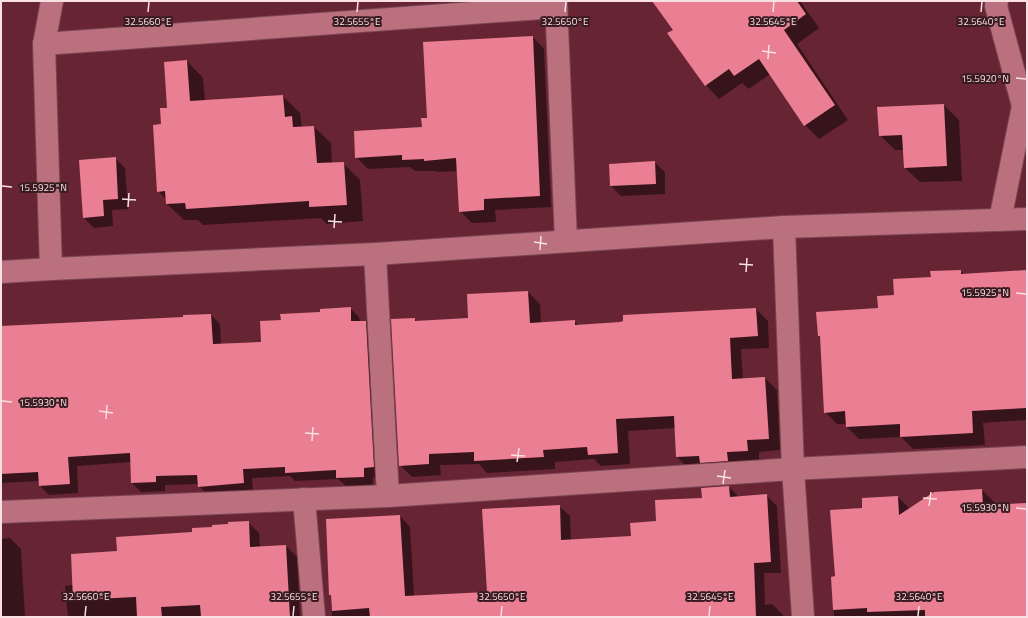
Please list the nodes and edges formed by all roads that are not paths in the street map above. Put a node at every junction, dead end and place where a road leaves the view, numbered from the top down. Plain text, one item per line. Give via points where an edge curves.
1 (52, 1) edge
2 (997, 1) edge
3 (556, 4) edge
4 (44, 44) junction
5 (1025, 106) edge
6 (1027, 219) edge
7 (1000, 220) junction
8 (784, 227) junction
9 (566, 241) junction
10 (375, 254) junction
11 (51, 269) junction
12 (1, 272) edge
13 (1027, 457) edge
14 (793, 469) junction
15 (388, 496) junction
16 (304, 499) junction
17 (1, 512) edge
18 (314, 617) edge
19 (803, 617) edge

1 - 4 street
2 - 5 street via 996,6
3 - 4 street
3 - 9 street
4 - 11 street
5 - 7 street
6 - 7 street
7 - 8 street
8 - 9 street
8 - 14 street
9 - 10 street
10 - 11 street
10 - 15 street
11 - 12 street
13 - 14 street
14 - 15 street
14 - 19 street
15 - 16 street
16 - 17 street
16 - 18 street

